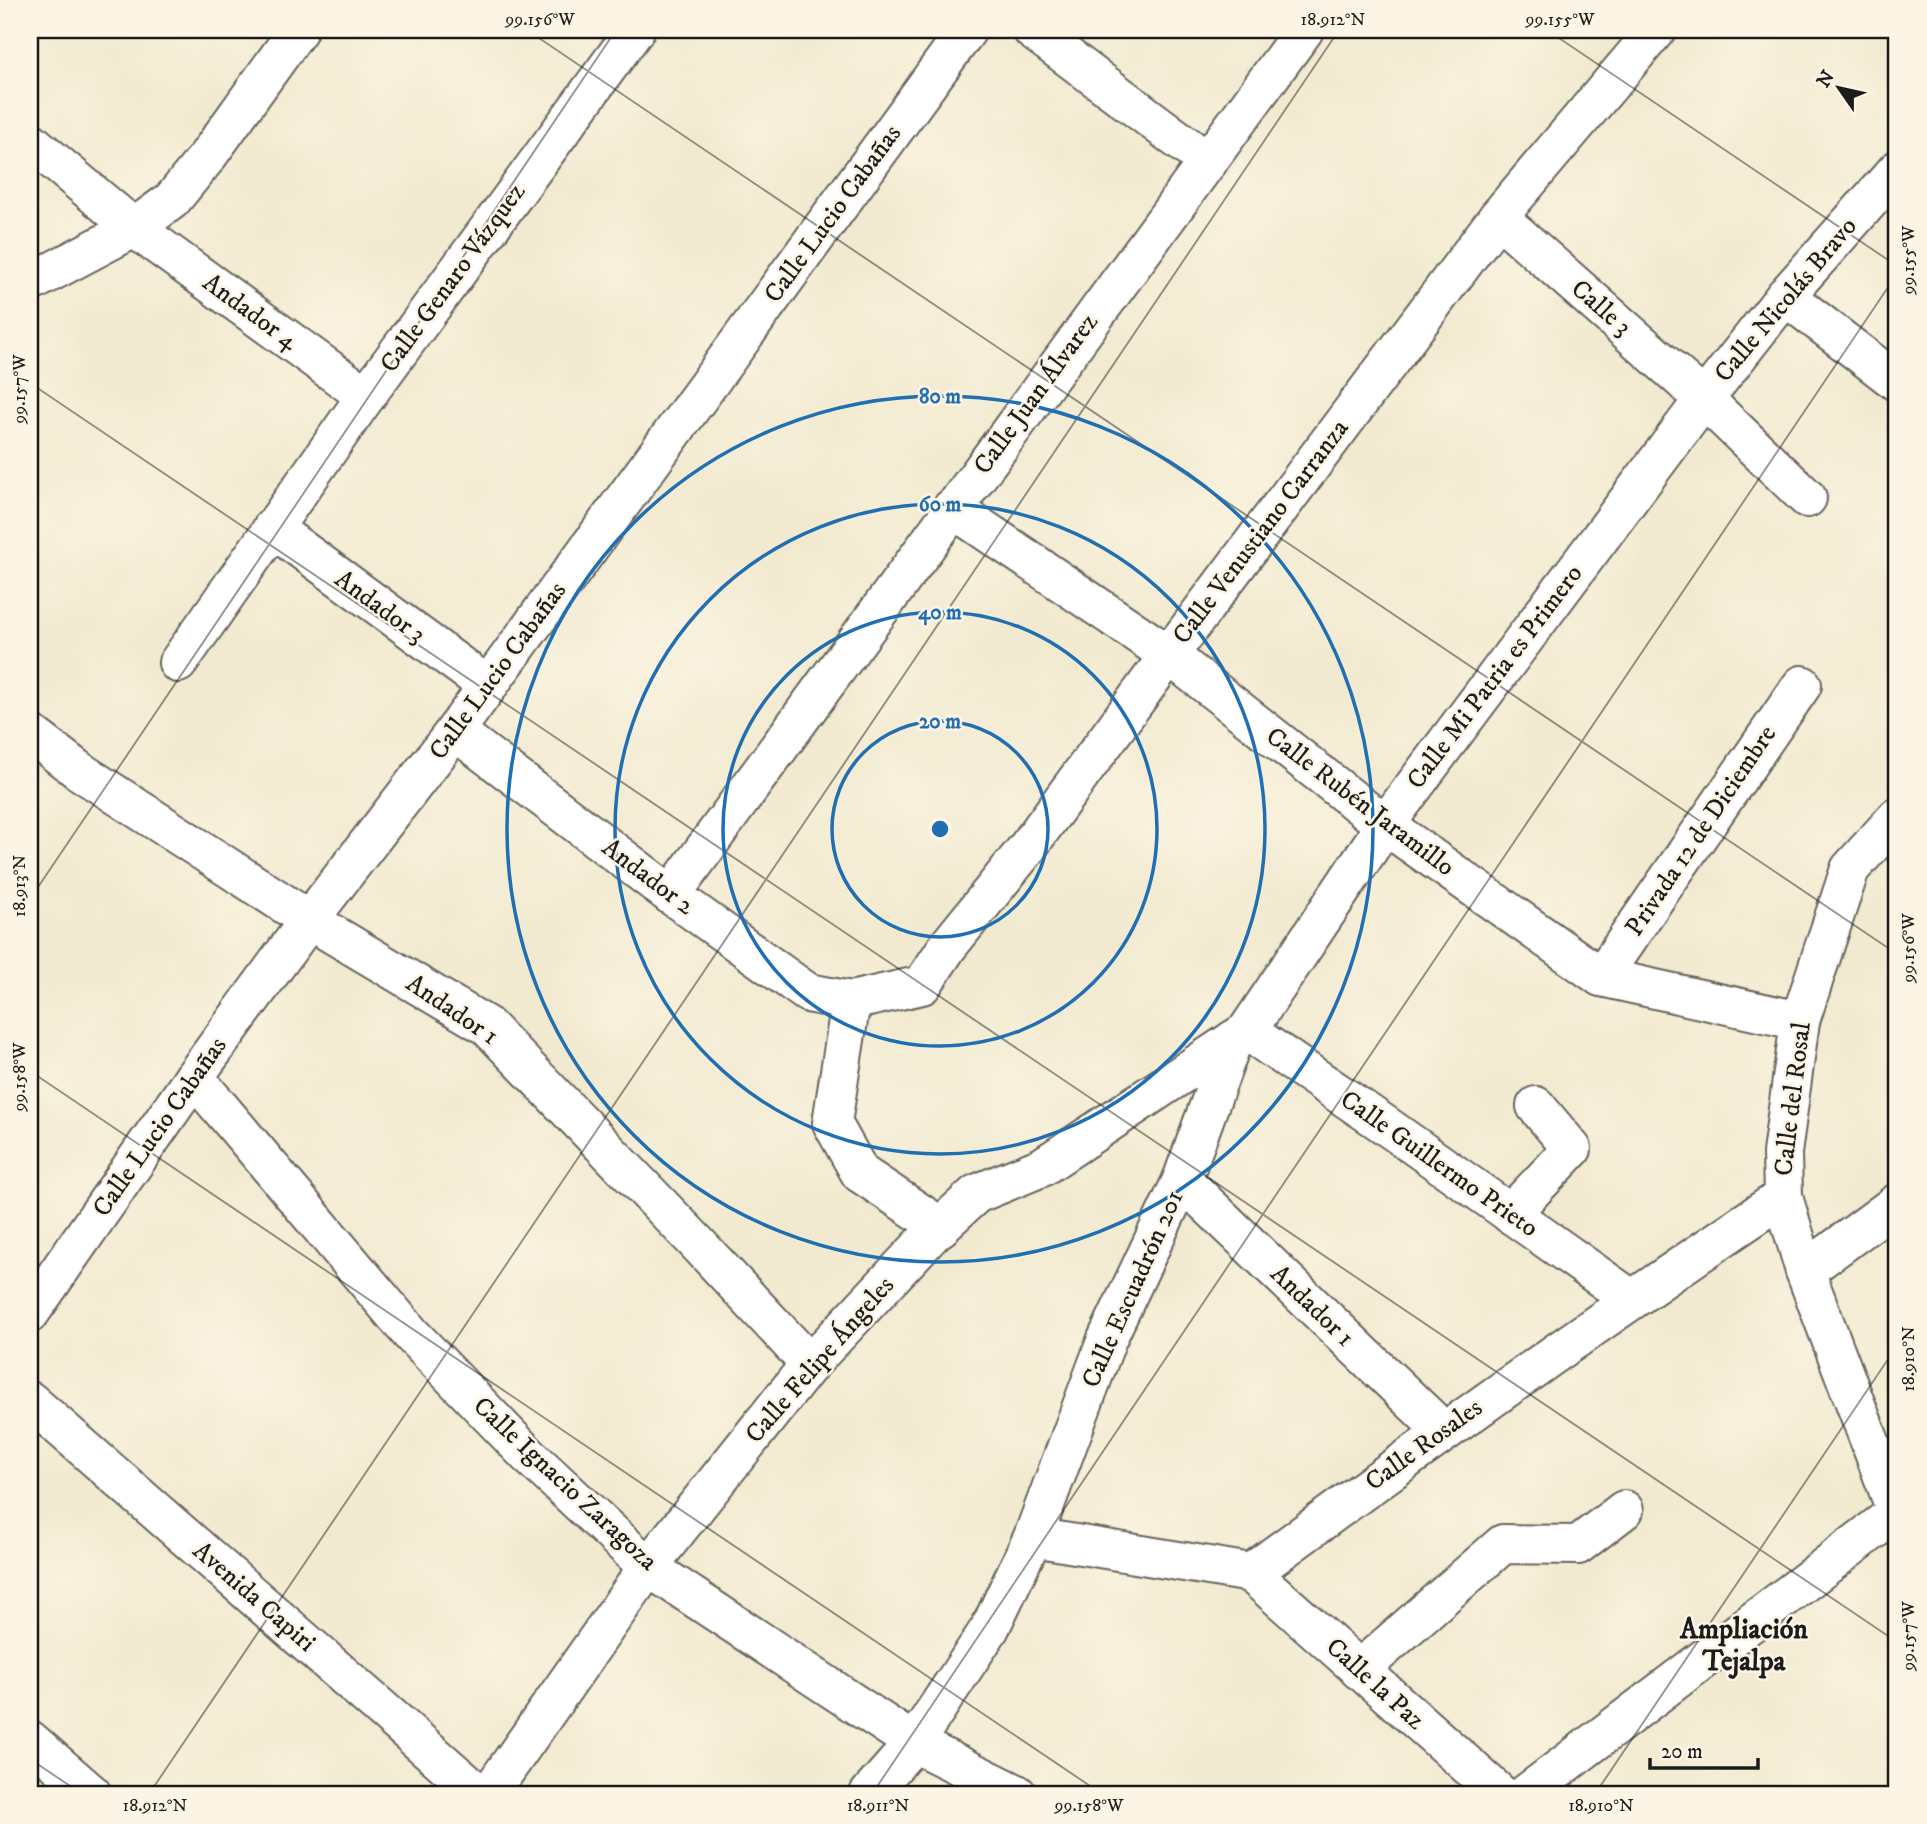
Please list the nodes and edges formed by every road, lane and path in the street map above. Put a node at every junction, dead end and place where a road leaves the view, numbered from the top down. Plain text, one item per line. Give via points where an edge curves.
1 (298, 30) edge
2 (635, 30) edge
3 (967, 30) edge
4 (1032, 30) edge
5 (1304, 30) edge
6 (1656, 30) edge
7 (30, 141) edge
8 (1208, 162) junction
9 (1897, 170) edge
10 (1498, 217) junction
11 (134, 228) junction
12 (30, 283) edge
13 (1785, 296) junction
14 (1897, 382) edge
15 (366, 396) junction
16 (1704, 399) junction
17 (1807, 498) dead end
18 (952, 508) junction
19 (272, 528) junction
20 (1169, 655) junction
21 (178, 663) dead end
22 (1801, 685) dead end
23 (488, 686) junction
24 (455, 732) junction
25 (30, 733) edge
26 (1897, 817) edge
27 (1385, 825) junction
28 (671, 895) junction
29 (309, 920) junction
30 (1601, 977) junction
31 (851, 1001) junction
32 (1800, 1021) junction
33 (1240, 1035) junction
34 (194, 1077) junction
35 (1536, 1106) dead end
36 (1182, 1180) junction
37 (1783, 1197) junction
38 (1897, 1203) edge
39 (1510, 1214) junction
40 (940, 1227) junction
41 (1805, 1271) junction
42 (1630, 1299) junction
43 (30, 1313) edge
44 (810, 1364) junction
45 (30, 1401) edge
46 (1443, 1431) junction
47 (1624, 1510) dead end
48 (1897, 1512) edge
49 (1033, 1537) junction
50 (649, 1567) junction
51 (1251, 1573) junction
52 (1359, 1670) junction
53 (30, 1740) edge
54 (914, 1743) junction
55 (92, 1794) edge
56 (479, 1794) edge
57 (489, 1794) edge
58 (869, 1794) edge
59 (1017, 1794) edge
60 (1500, 1794) edge
61 (1526, 1794) edge

1 - 11 street via 172,200
2 - 15 street, Calle Genaro Vázquez
3 - 23 street, Calle Lucio Cabañas
4 - 8 street
5 - 8 street, Calle Juan Álvarez
6 - 10 street, Calle Venustiano Carranza
7 - 11 street, Andador 4
8 - 18 street, Calle Juan Álvarez
9 - 13 street, Calle Nicolás Bravo
10 - 16 street, Calle 3
10 - 20 street, Calle Venustiano Carranza
11 - 12 street
11 - 15 street, Andador 4
13 - 14 street
13 - 16 street, Calle Nicolás Bravo
15 - 19 street, Calle Genaro Vázquez
16 - 17 street, Calle 3
16 - 27 street, Calle Mi Patria es Primero
18 - 20 street, Calle Rubén Jaramillo
18 - 28 street, Calle Juan Álvarez
19 - 21 street, Calle Genaro Vázquez
19 - 23 street, Andador 3
20 - 27 street, Calle Rubén Jaramillo
20 - 31 street, Calle Venustiano Carranza via 922,985
22 - 30 street, Privada 12 de Diciembre
23 - 24 street, Calle Lucio Cabañas
24 - 28 street, Andador 2
24 - 29 street, Calle Lucio Cabañas
25 - 29 street, Andador 1
26 - 32 street, Calle del Rosal via 1850,869
27 - 30 street, Calle Rubén Jaramillo
27 - 33 street, Calle Mi Patria es Primero
28 - 31 street, Andador 2 via 808,993
29 - 34 street, Calle Lucio Cabañas
29 - 44 street, Andador 1 via 487,1026
30 - 32 street, Calle Rubén Jaramillo
31 - 40 street via 832,1123 860,1173
32 - 37 street, Calle del Rosal via 1782,1153
33 - 36 street, Calle Escuadrón 201
33 - 39 street, Calle Guillermo Prieto
33 - 40 street, Calle Felipe Ángeles via 1042,1167 976,1194
34 - 43 street, Calle Lucio Cabañas
34 - 50 street, Calle Ignacio Zaragoza via 411,1334 527,1454
35 - 39 street via 1572,1149
36 - 46 street, Andador 1
36 - 49 street, Calle Escuadrón 201 via 1107,1339
37 - 41 street, Calle del Rosal
37 - 42 street, Calle Rosales
38 - 41 street
39 - 42 street, Calle Guillermo Prieto
40 - 44 street, Calle Felipe Ángeles
41 - 48 street, Calle del Rosal
42 - 46 street, Calle Rosales
44 - 50 street, Calle Felipe Ángeles
45 - 56 street, Avenida Capiri
46 - 51 street, Calle Rosales
47 - 52 street via 1578,1545 1503,1544
48 - 61 street
49 - 51 street
49 - 54 street, Calle Escuadrón 201 via 990,1628
50 - 54 street, Calle Ignacio Zaragoza
50 - 57 street, Calle Felipe Ángeles
51 - 52 street, Calle la Paz
52 - 60 street, Calle la Paz
53 - 55 street
54 - 58 street, Calle Escuadrón 201
54 - 59 street, Calle Ignacio Zaragoza

